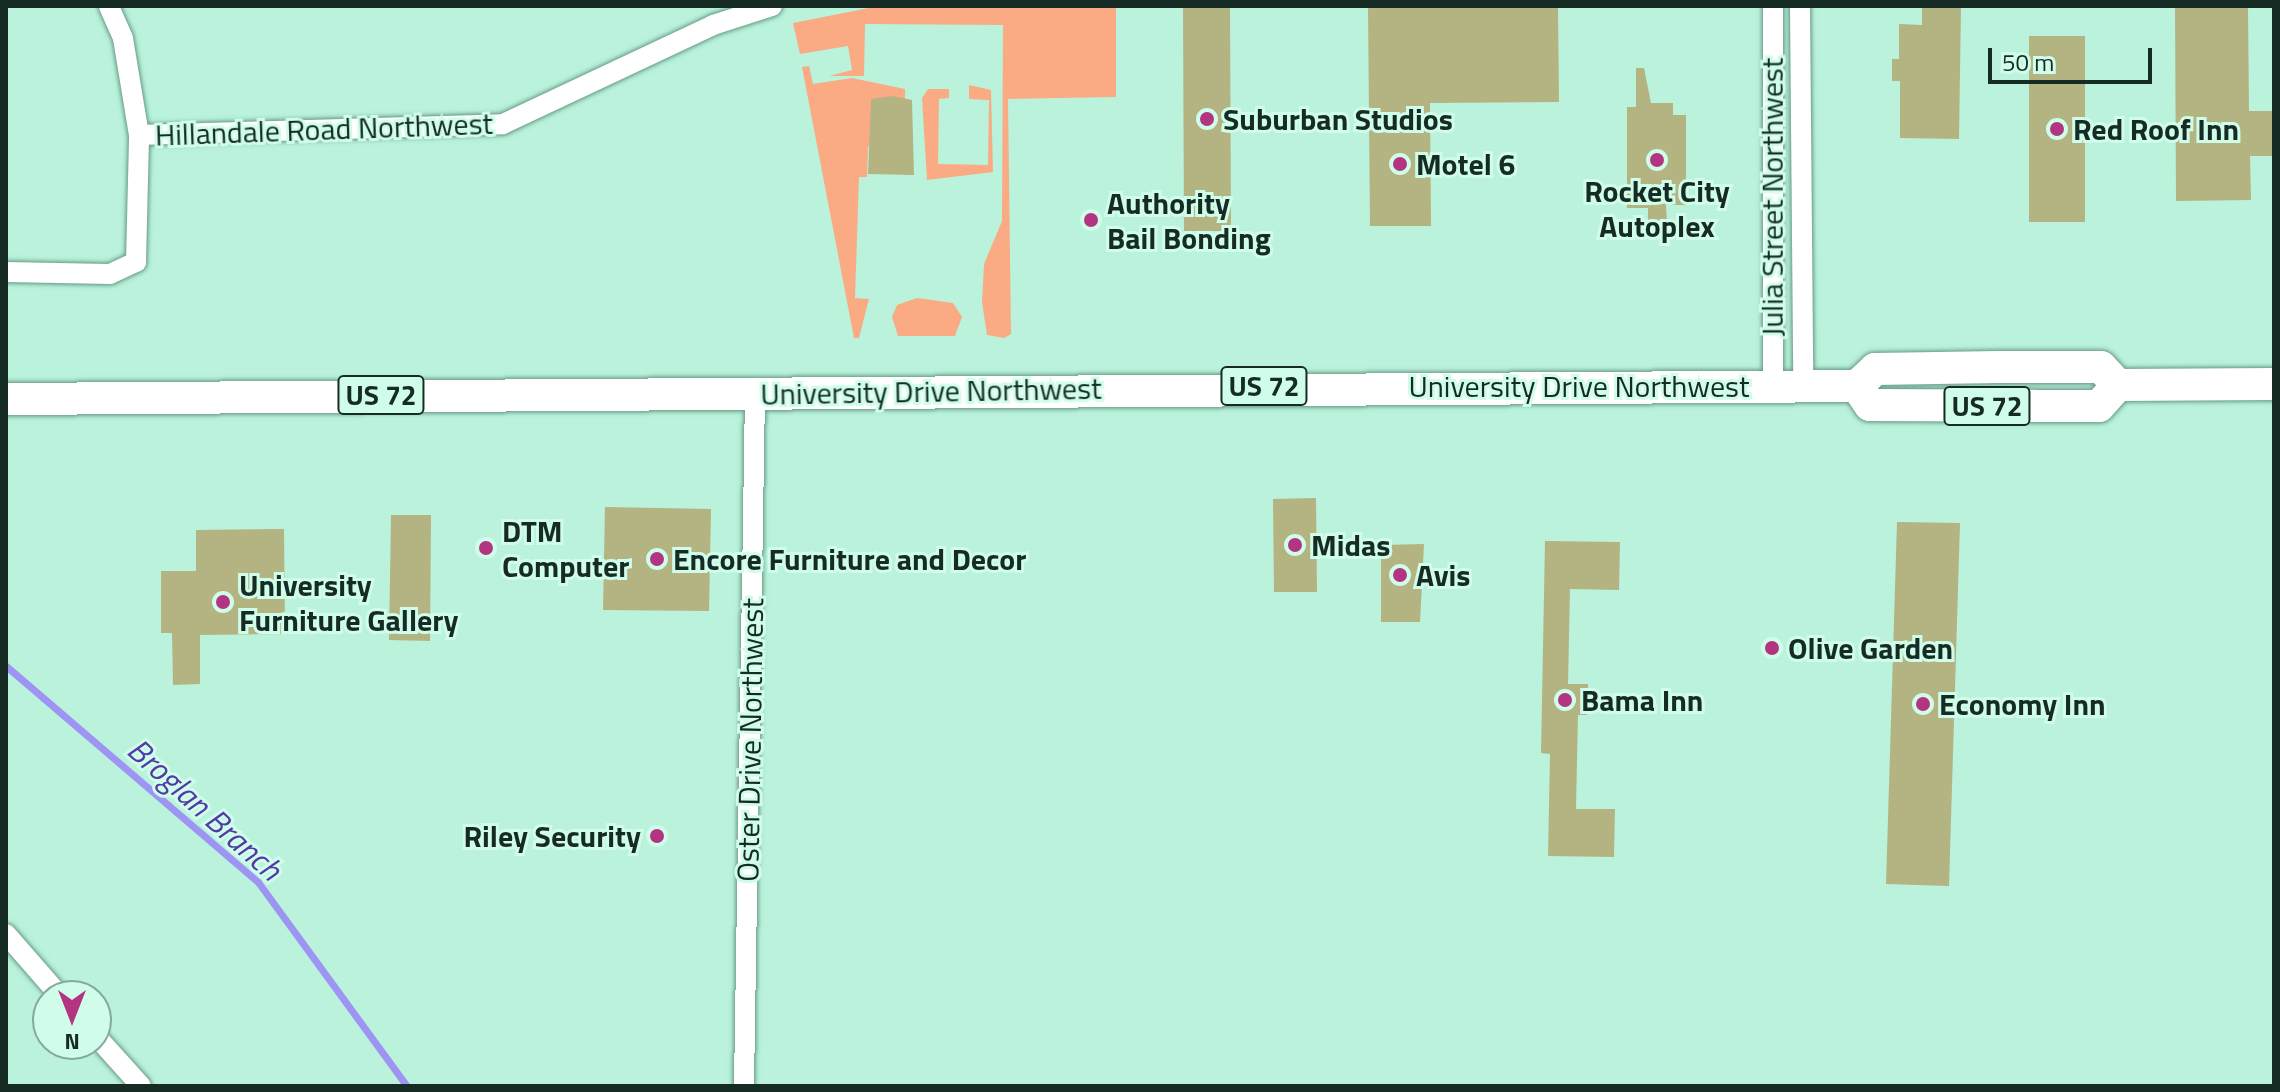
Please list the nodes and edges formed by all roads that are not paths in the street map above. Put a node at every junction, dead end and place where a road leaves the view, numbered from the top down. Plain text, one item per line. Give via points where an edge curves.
1 (109, 6) edge
2 (772, 6) edge
3 (1773, 6) edge
4 (1800, 6) edge
5 (710, 16) edge
6 (139, 135) junction
7 (6, 272) edge
8 (2274, 384) edge
9 (1788, 387) junction
10 (755, 394) junction
11 (6, 399) edge
12 (6, 934) edge
13 (46, 980) edge
14 (112, 1056) edge
15 (134, 1083) edge
16 (744, 1086) edge

1 - 6 street via 123,38
2 - 5 street, Hillandale Road Northwest
3 - 9 street, Julia Street Northwest
4 - 9 street, Julia Street Northwest
5 - 6 street, Hillandale Road Northwest via 503,124
6 - 7 street via 136,262 110,274
8 - 9 highway, University Drive Northwest / US 72 via 2118,385 2099,406 1870,405 1857,386
9 - 10 highway, University Drive Northwest / US 72 via 1560,384
10 - 11 highway, University Drive Northwest / US 72
10 - 16 street, Oster Drive Northwest
12 - 13 street
14 - 15 street

